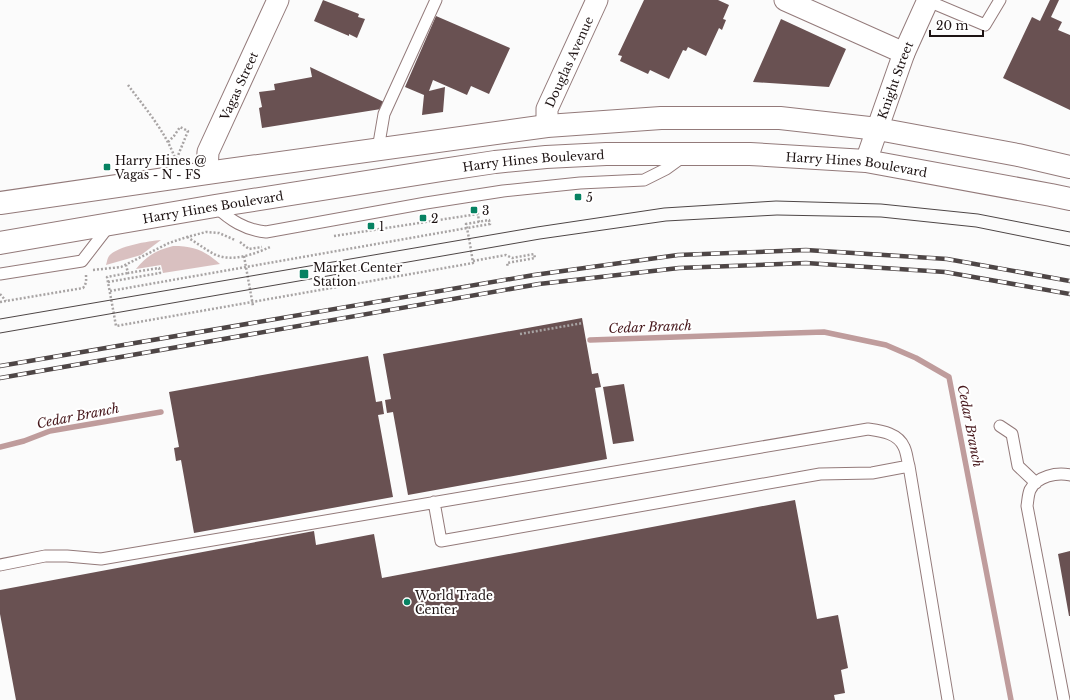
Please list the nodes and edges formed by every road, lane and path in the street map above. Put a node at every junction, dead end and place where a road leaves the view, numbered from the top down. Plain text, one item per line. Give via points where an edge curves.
1 (278, 0) edge
2 (436, 0) edge
3 (597, 0) edge
4 (784, 0) edge
5 (1000, 0) edge
6 (928, 1) edge
7 (904, 53) junction
8 (128, 85) dead end
9 (547, 126) junction
10 (878, 129) junction
11 (168, 142) junction
12 (378, 149) junction
13 (686, 154) junction
14 (546, 157) junction
15 (866, 161) junction
16 (1070, 167) edge
17 (208, 173) junction
18 (1070, 199) edge
19 (0, 203) edge
20 (215, 206) junction
21 (110, 224) junction
22 (467, 228) junction
23 (187, 237) dead end
24 (0, 243) edge
25 (274, 245) dead end
26 (506, 255) junction
27 (244, 256) junction
28 (473, 261) junction
29 (508, 263) junction
30 (126, 265) dead end
31 (246, 267) junction
32 (508, 267) dead end
33 (85, 272) dead end
34 (128, 273) junction
35 (0, 274) edge
36 (108, 282) junction
37 (110, 292) junction
38 (0, 294) edge
39 (6, 301) junction
40 (0, 302) edge
41 (252, 302) junction
42 (253, 306) dead end
43 (583, 323) dead end
44 (520, 334) dead end
45 (1000, 426) dead end
46 (909, 466) junction
47 (1070, 476) edge
48 (1036, 483) junction
49 (434, 502) junction
50 (0, 565) edge
51 (948, 700) edge
52 (1064, 700) edge

1 - 17 street, Vagas Street via 208,152
2 - 12 lane via 384,114
3 - 9 street, Douglas Avenue via 547,109
4 - 7 street
5 - 6 lane via 985,25
6 - 7 street, Knight Street
7 - 10 street, Knight Street
8 - 11 path
9 - 10 main road via 661,118 780,118
9 - 12 main road
9 - 14 main road
10 - 15 street, Knight Street
10 - 16 main road
11 - 11 path via 176,160 188,131 180,127
12 - 17 main road
13 - 14 main road, Harry Hines Boulevard
13 - 15 main road, Harry Hines Boulevard via 750,154
13 - 20 lane via 666,169 644,180 503,191 266,232 246,228 228,218
14 - 20 main road, Harry Hines Boulevard via 494,162
15 - 18 main road, Harry Hines Boulevard
17 - 19 main road
20 - 21 main road, Harry Hines Boulevard
21 - 24 main road, Harry Hines Boulevard
21 - 35 lane via 82,261
22 - 22 path via 490,224 489,220 466,224
22 - 28 path
22 - 31 path
23 - 27 path via 217,255
25 - 27 path via 258,253
26 - 28 path
26 - 29 path
26 - 29 path via 512,258 534,254 535,258
27 - 31 path
28 - 41 path
29 - 32 path
30 - 34 path
31 - 37 path
31 - 41 path
33 - 39 path via 87,281 83,288
34 - 36 path via 107,277
34 - 36 path via 159,268 160,273
36 - 37 path
37 - 41 path via 116,326
38 - 39 path
39 - 40 path
41 - 42 path
43 - 44 path
45 - 48 lane via 1012,434 1018,466
46 - 49 lane via 904,446 894,436 868,428
46 - 49 lane via 872,473 820,474 441,541
46 - 51 lane
47 - 48 lane via 1062,473 1052,475
48 - 52 lane via 1030,489 1028,506
49 - 50 lane via 101,560 45,556

